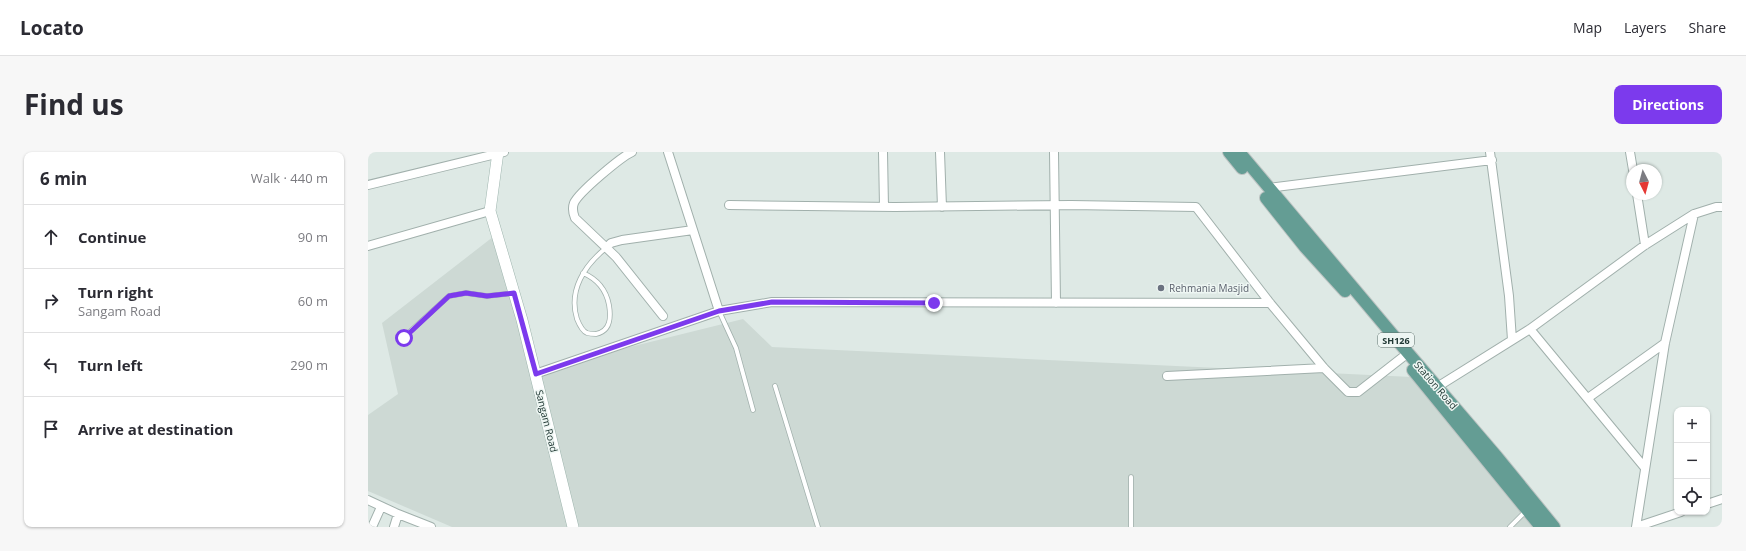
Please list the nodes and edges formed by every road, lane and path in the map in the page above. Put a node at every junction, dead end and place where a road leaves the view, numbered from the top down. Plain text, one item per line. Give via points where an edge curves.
1 (500, 152) edge
2 (632, 152) edge
3 (668, 152) edge
4 (883, 152) edge
5 (940, 152) edge
6 (1054, 152) edge
7 (1229, 152) edge
8 (1239, 152) edge
9 (1630, 152) edge
10 (1491, 156) edge
11 (1632, 164) edge
12 (368, 185) edge
13 (1268, 188) junction
14 (1638, 200) edge
15 (729, 205) dead end
16 (1055, 205) junction
17 (942, 206) junction
18 (884, 207) junction
19 (1722, 207) edge
20 (490, 211) junction
21 (1694, 214) junction
22 (694, 230) junction
23 (1645, 245) junction
24 (368, 246) edge
25 (606, 248) junction
26 (583, 273) junction
27 (514, 293) junction
28 (1056, 303) junction
29 (1270, 303) junction
30 (719, 311) junction
31 (663, 316) dead end
32 (1530, 329) junction
33 (404, 338) dead end
34 (1512, 340) junction
35 (1665, 343) junction
36 (1405, 355) junction
37 (1324, 368) junction
38 (536, 374) junction
39 (1168, 376) dead end
40 (775, 386) dead end
41 (1434, 389) junction
42 (1588, 398) junction
43 (753, 410) dead end
44 (1645, 468) junction
45 (1131, 477) dead end
46 (1722, 499) edge
47 (368, 500) edge
48 (1710, 503) edge
49 (381, 507) junction
50 (1530, 507) junction
51 (398, 514) junction
52 (1674, 515) edge
53 (372, 527) edge
54 (394, 527) edge
55 (431, 527) edge
56 (573, 527) edge
57 (818, 527) edge
58 (1131, 527) edge
59 (1510, 527) edge
60 (1541, 527) edge
61 (1554, 527) edge
62 (1636, 527) edge

1 - 12 street
1 - 20 street, Sangam Road
2 - 25 street via 595,180 573,206 575,218
3 - 22 street
4 - 18 street
5 - 17 street
6 - 16 street
7 - 36 main road, Station Road / SH126 via 1306,248
8 - 13 main road, Station Road / SH126
9 - 11 street
10 - 13 street
10 - 34 street via 1509,296
13 - 36 main road, Station Road / SH126
14 - 23 street
15 - 18 street
16 - 17 street
16 - 28 street
16 - 29 street via 1196,207
17 - 18 street
19 - 21 street
20 - 24 street
20 - 27 street, Sangam Road
21 - 23 street
21 - 35 street
22 - 25 street via 622,240
22 - 30 street
23 - 32 street
25 - 26 lane
25 - 31 street
26 - 26 lane via 599,284 609,303 608,326 600,333 588,334 583,330 575,314 576,290
27 - 33 lane via 487,296 466,293 449,296
27 - 38 street, Sangam Road
28 - 29 street
28 - 30 street via 772,302
29 - 37 street
30 - 38 street
30 - 43 lane via 736,348
32 - 34 street
32 - 42 street
34 - 41 street
35 - 42 street
35 - 44 street
36 - 37 street via 1358,392 1353,393 1342,388
36 - 41 main road, Station Road / SH126
37 - 39 street
38 - 56 street, Sangam Road
40 - 57 lane
41 - 50 main road, Station Road / SH126
42 - 44 street
44 - 62 street
45 - 58 lane
46 - 48 street
47 - 49 street
49 - 51 street
49 - 53 street
50 - 59 lane
50 - 60 main road, Station Road / SH126
50 - 61 main road, Station Road / SH126
51 - 54 street
51 - 55 street
52 - 62 street

